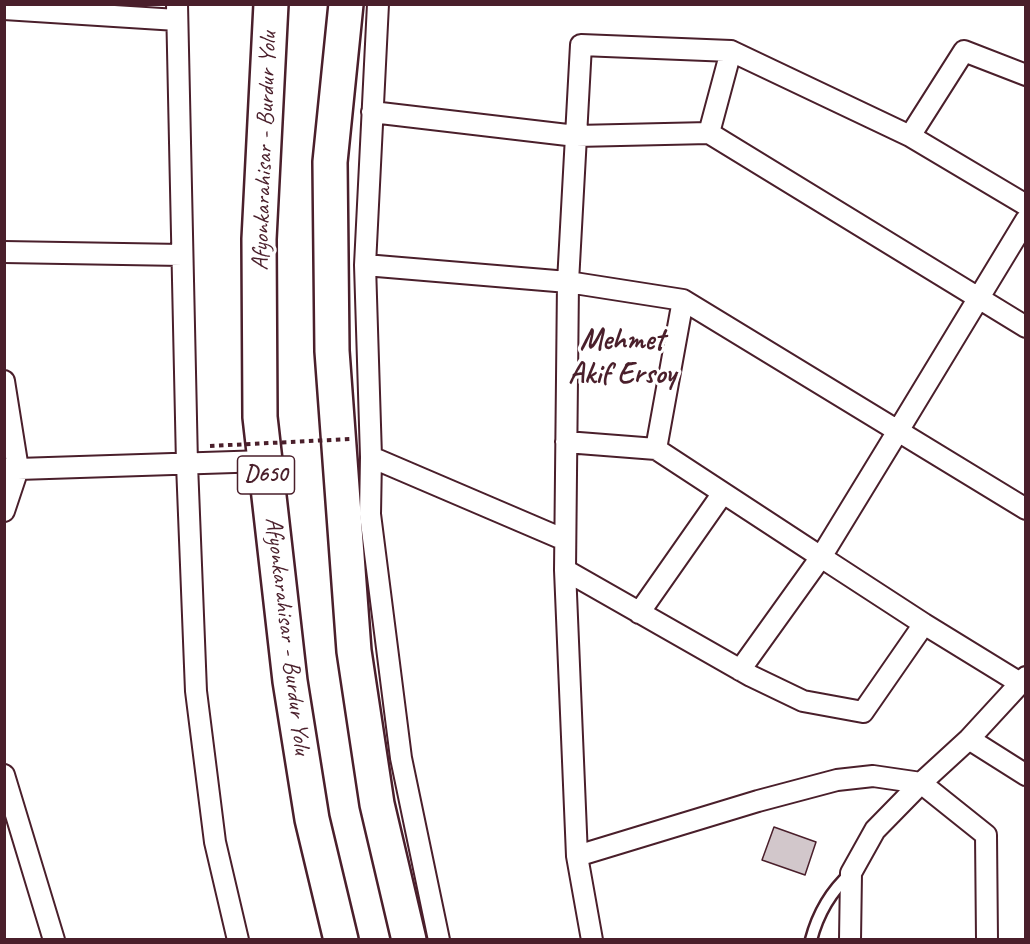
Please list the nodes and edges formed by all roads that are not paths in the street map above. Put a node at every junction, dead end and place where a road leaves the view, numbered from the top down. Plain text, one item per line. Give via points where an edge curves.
1 (271, 4) edge
2 (346, 4) edge
3 (378, 4) edge
4 (4, 9) edge
5 (177, 12) edge
6 (731, 51) junction
7 (1026, 75) edge
8 (372, 112) junction
9 (709, 133) junction
10 (576, 136) junction
11 (910, 136) junction
12 (1026, 205) edge
13 (1026, 220) edge
14 (4, 252) edge
15 (182, 255) junction
16 (364, 265) junction
17 (568, 282) junction
18 (979, 298) junction
19 (683, 300) junction
20 (1026, 327) edge
21 (4, 381) edge
22 (898, 431) junction
23 (566, 442) junction
24 (656, 449) junction
25 (371, 457) junction
26 (265, 462) junction
27 (187, 464) junction
28 (11, 469) edge
29 (723, 493) junction
30 (1026, 509) edge
31 (4, 511) edge
32 (565, 540) junction
33 (821, 557) junction
34 (565, 570) junction
35 (639, 613) junction
36 (924, 624) junction
37 (741, 670) junction
38 (1023, 680) edge
39 (969, 739) junction
40 (4, 775) edge
41 (1026, 775) edge
42 (921, 783) junction
43 (576, 856) junction
44 (851, 873) junction
45 (54, 939) edge
46 (238, 939) edge
47 (341, 939) edge
48 (409, 939) edge
49 (439, 939) edge
50 (592, 939) edge
51 (811, 939) edge
52 (850, 939) edge
53 (987, 939) edge

1 - 26 highway, Afyonkarahisar - Burdur Yolu / D650 via 260,239 260,417
2 - 48 highway via 330,162 332,351 354,651 377,804
3 - 8 street
4 - 5 street
5 - 15 street
6 - 9 street
6 - 10 street via 581,45
6 - 11 street
7 - 11 street via 964,51
8 - 10 street
8 - 16 street
9 - 10 street
9 - 18 street
10 - 17 street
11 - 12 street
13 - 18 street
14 - 15 street
15 - 27 street
16 - 17 street
16 - 25 street
17 - 19 street
17 - 23 street
18 - 20 street
18 - 22 street
19 - 22 street
19 - 24 street
21 - 28 street
22 - 30 street
22 - 33 street
23 - 24 street
23 - 32 street
24 - 29 street
25 - 32 street
25 - 49 street via 369,514 401,758
26 - 27 street
26 - 47 highway, Afyonkarahisar - Burdur Yolu / D650 via 290,681 312,819
27 - 28 street
27 - 46 street via 195,692 214,842
28 - 31 street
29 - 33 street
29 - 35 street
32 - 34 street
33 - 36 street
33 - 37 street
34 - 35 street
34 - 43 street
35 - 37 street
36 - 37 street via 863,712 803,701
36 - 38 street
38 - 39 street
39 - 41 street
39 - 42 street
40 - 45 street
42 - 43 street via 873,776 837,780
42 - 44 street via 875,830
42 - 53 street via 986,835
43 - 50 street
44 - 51 lane via 824,904
44 - 52 street

